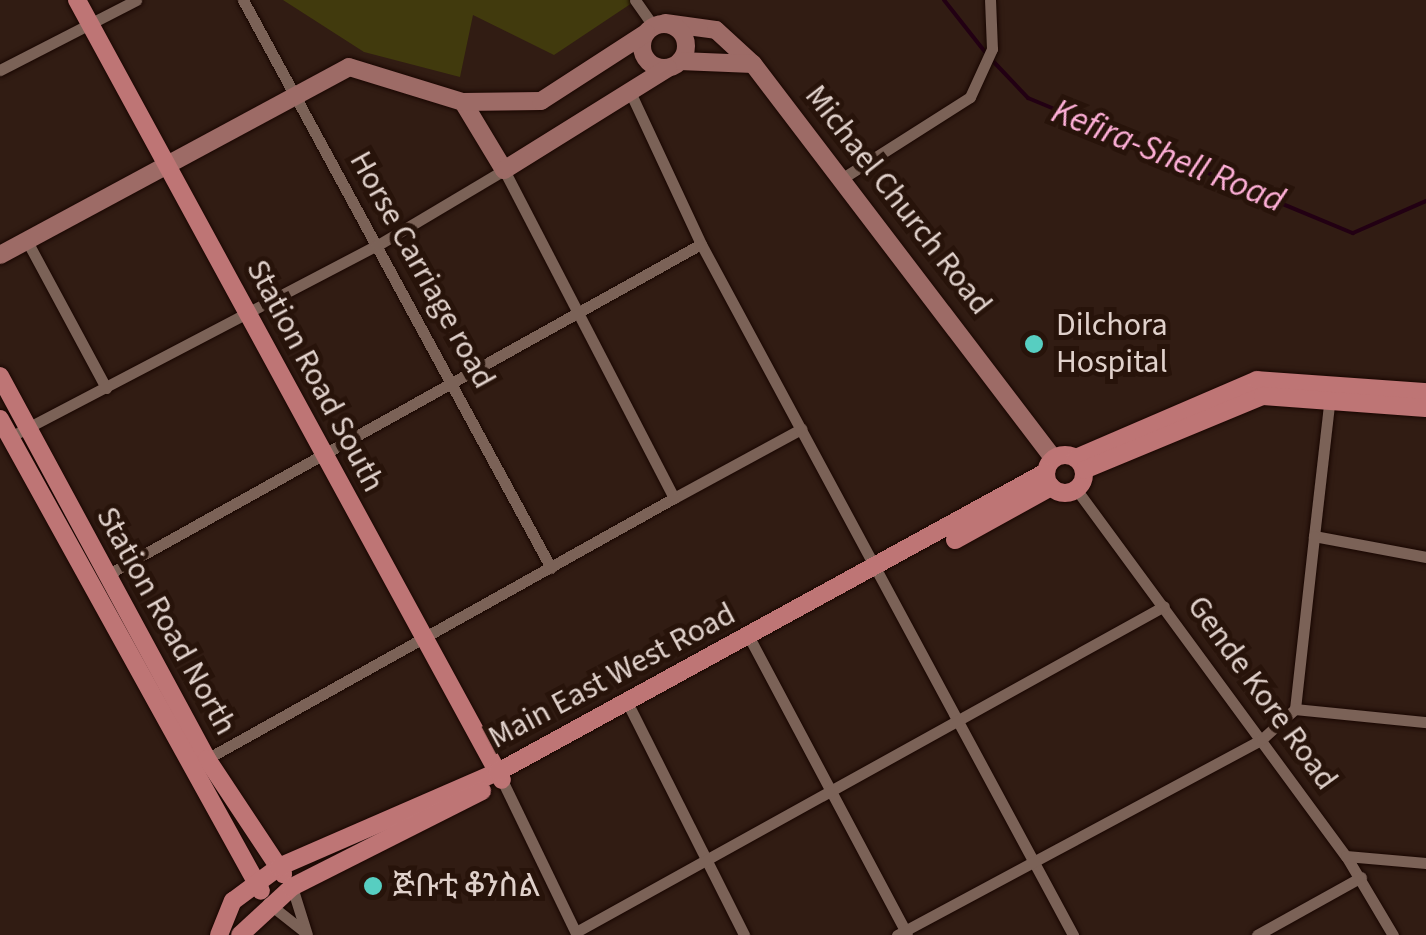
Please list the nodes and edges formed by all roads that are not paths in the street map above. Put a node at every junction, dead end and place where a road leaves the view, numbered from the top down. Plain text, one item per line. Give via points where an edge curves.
1 (77, 0) edge
2 (136, 0) edge
3 (243, 0) edge
4 (635, 0) edge
5 (990, 0) edge
6 (90, 24) junction
7 (655, 28) junction
8 (753, 64) junction
9 (674, 65) junction
10 (0, 70) edge
11 (631, 94) junction
12 (296, 96) junction
13 (462, 102) junction
14 (168, 165) junction
15 (504, 170) junction
16 (846, 176) junction
17 (27, 241) junction
18 (701, 244) junction
19 (378, 246) junction
20 (0, 255) edge
21 (579, 312) junction
22 (247, 313) junction
23 (0, 376) edge
24 (454, 383) junction
25 (106, 388) junction
26 (1330, 388) junction
27 (1417, 399) edge
28 (0, 419) edge
29 (27, 427) junction
30 (801, 429) junction
31 (10, 437) junction
32 (322, 453) junction
33 (1080, 464) junction
34 (1050, 473) junction
35 (1076, 489) junction
36 (674, 498) junction
37 (1314, 536) junction
38 (1426, 557) edge
39 (551, 568) junction
40 (105, 576) junction
41 (879, 576) junction
42 (1164, 606) junction
43 (423, 641) junction
44 (752, 642) junction
45 (1295, 709) junction
46 (630, 710) junction
47 (956, 718) junction
48 (1426, 722) edge
49 (1262, 739) junction
50 (199, 763) junction
51 (500, 776) junction
52 (824, 790) junction
53 (699, 856) junction
54 (1346, 856) junction
55 (1033, 862) junction
56 (1426, 863) edge
57 (279, 867) junction
58 (1361, 877) junction
59 (255, 882) junction
60 (292, 887) junction
61 (268, 903) junction
62 (306, 934) edge
63 (576, 934) edge
64 (904, 934) edge
65 (219, 935) edge
66 (240, 935) edge
67 (744, 935) edge
68 (1073, 935) edge
69 (1258, 935) edge
70 (1393, 935) edge

1 - 6 main road, Station Road South
2 - 6 street
3 - 12 street, Horse Carriage road
4 - 7 street
5 - 16 street via 988,66 948,115
6 - 10 street
6 - 14 main road, Station Road South
7 - 8 main road, Michael Church Road via 716,30
7 - 9 main road via 686,39
7 - 9 main road via 644,57
7 - 13 main road via 553,96
8 - 9 main road
8 - 16 main road, Michael Church Road
9 - 11 main road
11 - 15 main road
11 - 18 street
12 - 13 main road via 361,67
12 - 14 main road
12 - 19 street, Horse Carriage road
13 - 15 main road
14 - 17 main road
14 - 22 main road, Station Road South
15 - 19 street
15 - 21 street
16 - 34 main road, Michael Church Road
17 - 20 main road
17 - 25 street
18 - 21 street
18 - 30 street
19 - 22 street
19 - 24 street, Horse Carriage road
21 - 24 street
21 - 36 street
22 - 25 street
22 - 32 main road, Station Road South
23 - 29 main road, Station Road North
24 - 32 street
24 - 39 street, Horse Carriage road
25 - 29 street
26 - 27 main road
26 - 33 main road via 1235,403 1140,435
26 - 37 street
28 - 31 main road, Station Road North
29 - 31 street
29 - 40 main road, Station Road North
30 - 36 street
30 - 41 street
31 - 50 main road, Station Road North
32 - 40 street
32 - 43 main road, Station Road South
33 - 34 main road
33 - 35 main road
34 - 35 main road
34 - 41 main road, Main East West Road
35 - 42 street, Gende Kore Road
36 - 39 street
37 - 38 street
37 - 45 street
39 - 43 street
40 - 50 main road, Station Road North
41 - 44 main road, Main East West Road
41 - 47 street
42 - 47 street
42 - 49 street, Gende Kore Road
43 - 50 street
43 - 51 main road, Station Road South
44 - 46 main road, Main East West Road
44 - 51 main road, Main East West Road
44 - 52 street
45 - 48 street
45 - 49 street
46 - 51 main road, Main East West Road
46 - 53 street
47 - 52 street
47 - 55 street
49 - 54 street, Gende Kore Road
49 - 55 street
50 - 57 main road, Station Road North
50 - 59 main road, Station Road North
51 - 57 main road, Main East West Road
51 - 60 main road, Main East West Road
51 - 63 street
52 - 53 street
52 - 64 street
53 - 63 street
53 - 67 street
54 - 56 street
54 - 58 street, Gende Kore Road
55 - 64 street
55 - 68 street
57 - 59 main road, Main East West Road
57 - 60 main road, Station Road North
58 - 69 street
58 - 70 street, Gende Kore Road
59 - 61 main road, Station Road North
59 - 65 main road, Main East West Road via 232,901
60 - 61 main road, Main East West Road
60 - 62 street
61 - 62 street
61 - 66 main road, Main East West Road

